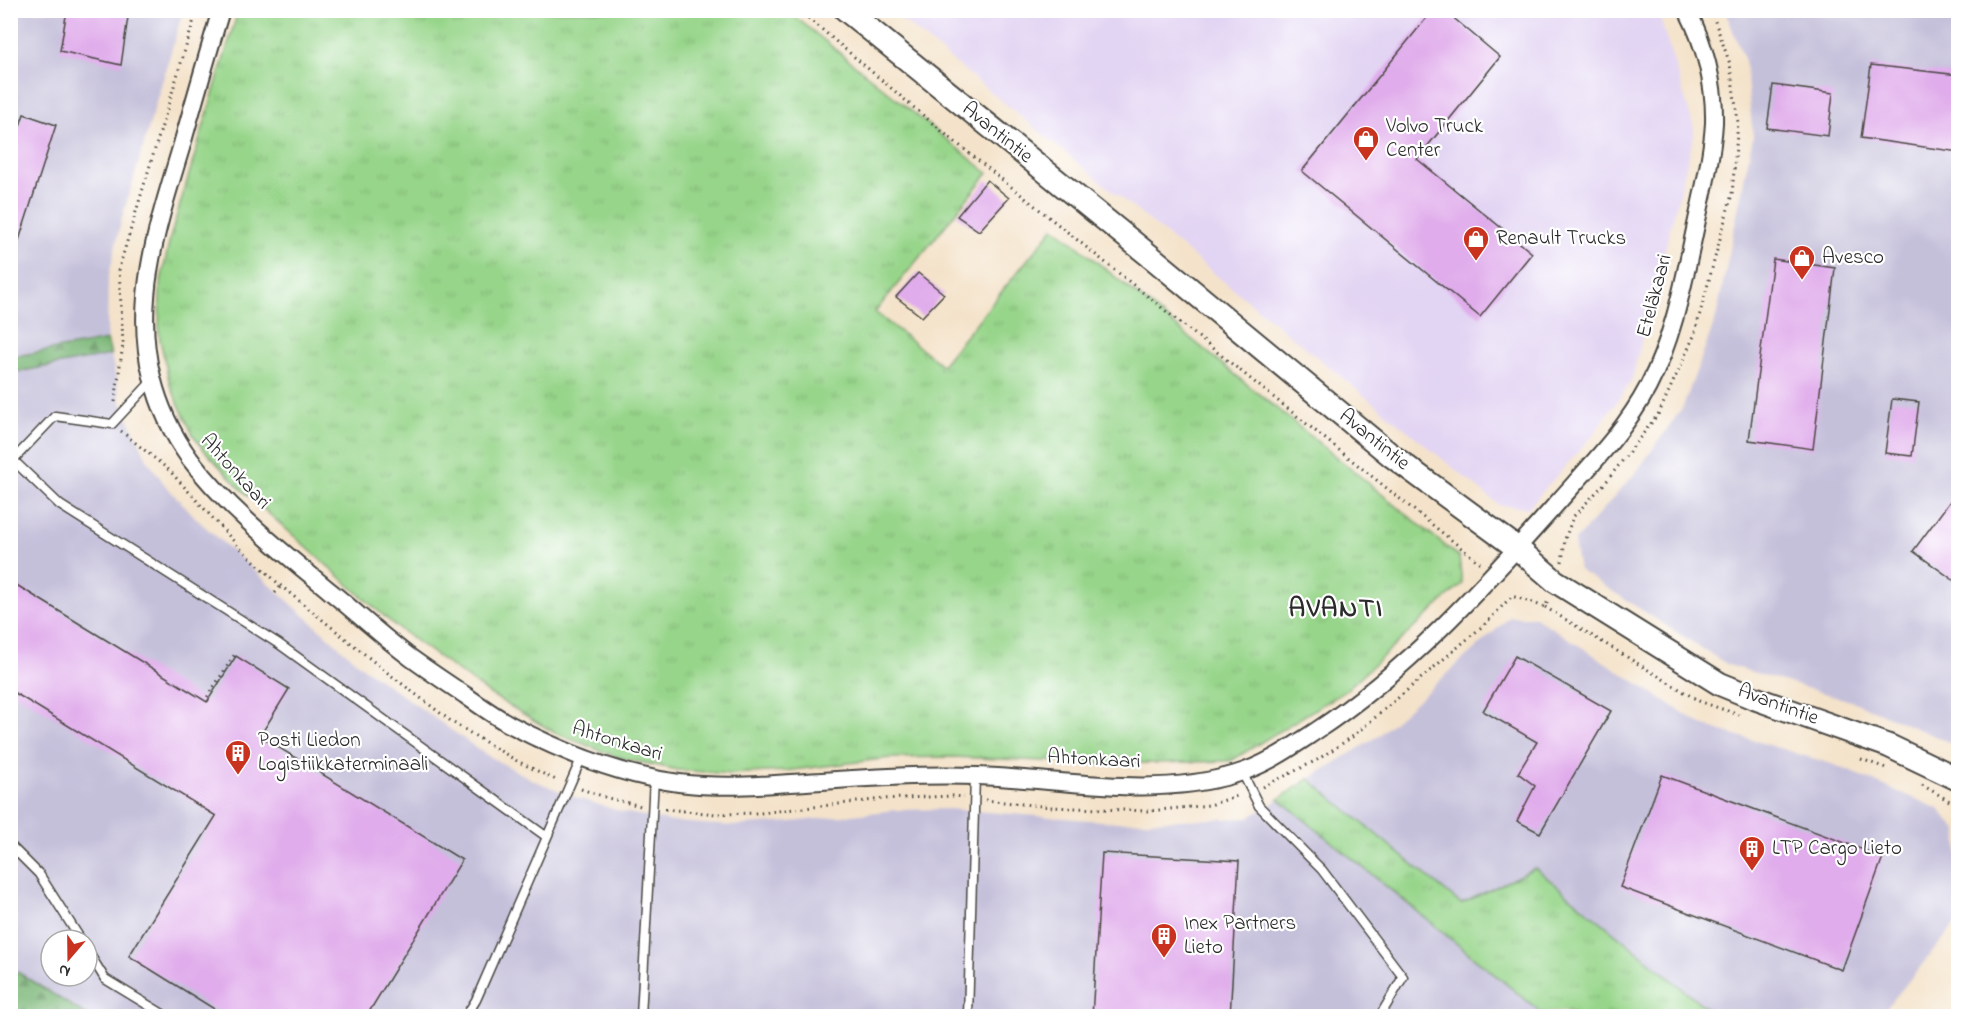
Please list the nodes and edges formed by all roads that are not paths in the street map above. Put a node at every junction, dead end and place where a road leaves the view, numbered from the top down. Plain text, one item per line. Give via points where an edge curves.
1 (220, 10) edge
2 (846, 10) edge
3 (1687, 10) edge
4 (152, 381) junction
5 (12, 460) edge
6 (1517, 548) junction
7 (581, 759) junction
8 (1242, 772) junction
9 (975, 776) junction
10 (654, 779) junction
11 (1959, 779) edge
12 (547, 837) junction
13 (10, 845) edge
14 (73, 928) edge
15 (99, 969) edge
16 (166, 1017) edge
17 (466, 1017) edge
18 (641, 1017) edge
19 (968, 1017) edge
20 (1380, 1017) edge

1 - 4 street, Ahtonkaari via 148,269 146,351
2 - 6 street, Avantintie via 1392,456
3 - 6 street, Eteläkaari via 1705,55 1714,119 1677,311 1646,393 1599,455
4 - 5 lane via 112,424 55,416
4 - 7 street, Ahtonkaari via 170,428 190,458 255,527 408,656 503,721
5 - 12 lane via 60,505 279,644
6 - 8 street, Ahtonkaari via 1437,633 1382,681 1311,735 1269,761
6 - 11 street, Avantintie via 1556,581 1720,684 1889,746
7 - 10 street, Ahtonkaari
7 - 12 lane
8 - 9 street, Ahtonkaari via 1211,781 1152,786
8 - 20 lane via 1259,806 1322,870 1403,977
9 - 10 street, Ahtonkaari via 873,777 713,787
9 - 19 lane
10 - 18 lane
12 - 17 lane
13 - 14 lane via 39,874
15 - 16 lane via 105,979

